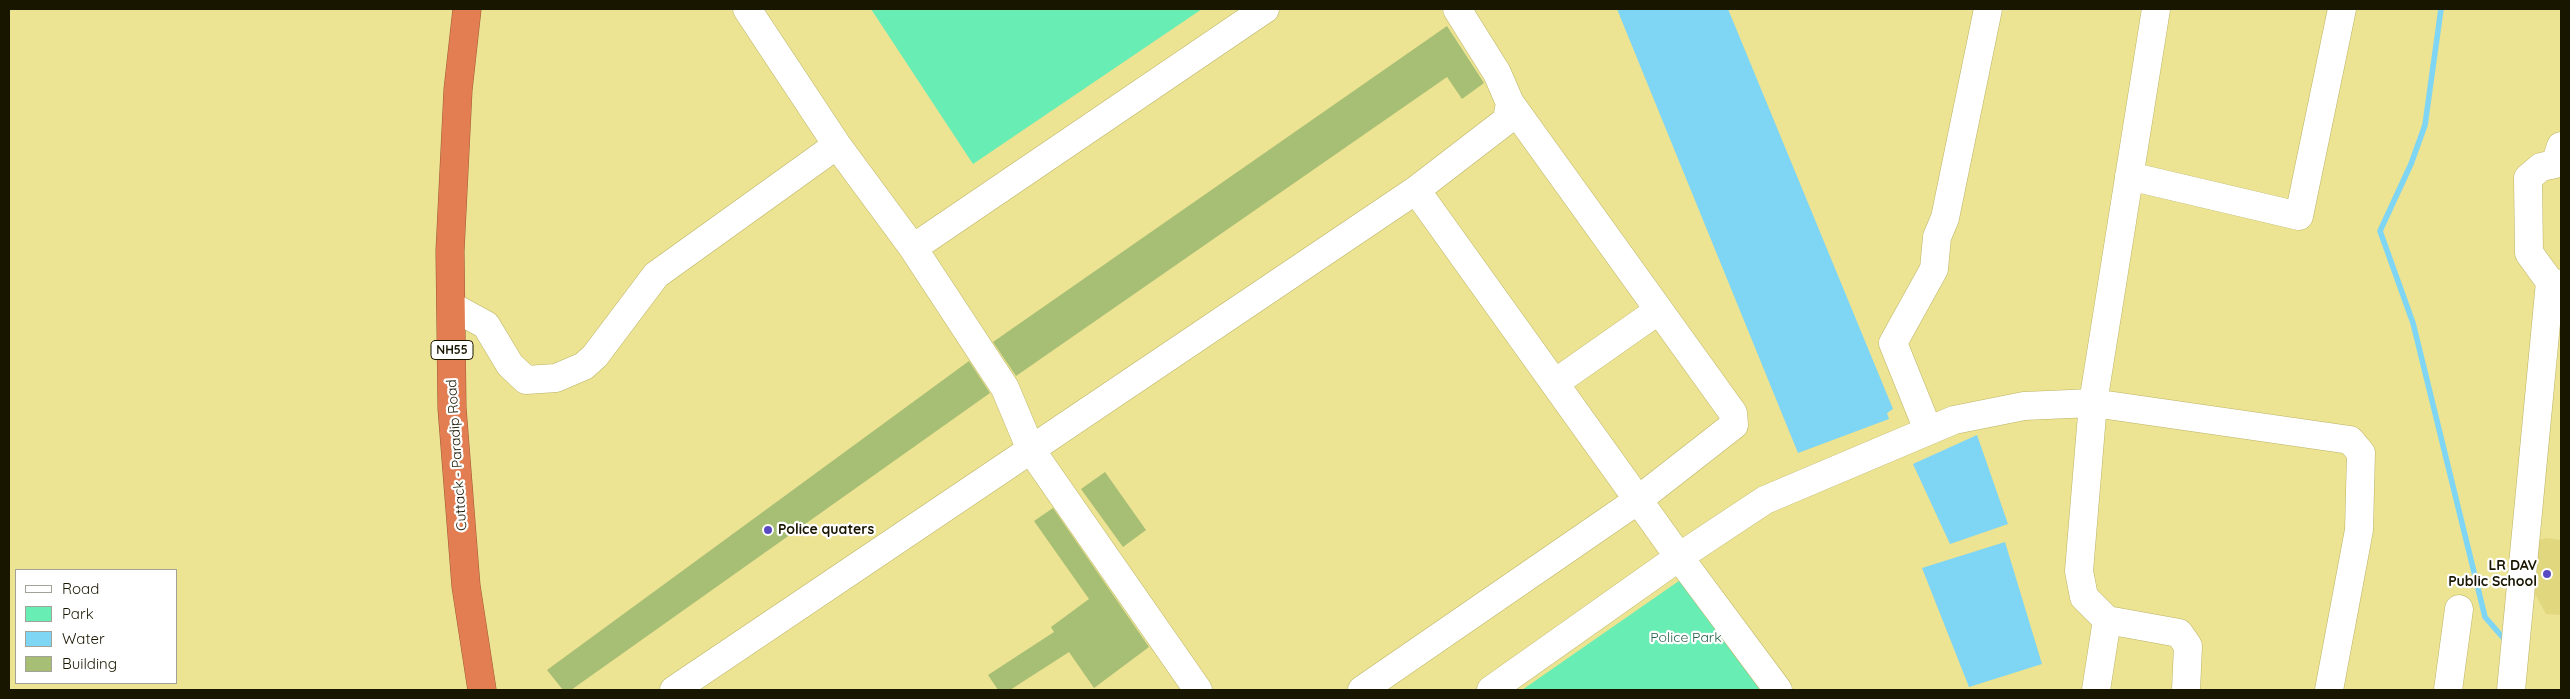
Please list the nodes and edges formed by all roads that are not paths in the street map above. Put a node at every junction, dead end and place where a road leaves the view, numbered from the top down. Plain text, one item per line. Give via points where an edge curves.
1 (467, 9) edge
2 (747, 9) edge
3 (1265, 9) edge
4 (1457, 9) edge
5 (1988, 9) edge
6 (2156, 9) edge
7 (2342, 9) edge
8 (1510, 103) junction
9 (837, 144) junction
10 (2561, 146) edge
11 (2129, 176) junction
12 (1416, 190) junction
13 (913, 248) junction
14 (2556, 283) edge
15 (451, 306) junction
16 (1659, 310) junction
17 (1555, 383) junction
18 (2093, 403) junction
19 (1928, 430) junction
20 (1031, 450) junction
21 (1638, 500) junction
22 (1679, 557) junction
23 (2459, 608) dead end
24 (2107, 620) junction
25 (482, 690) edge
26 (674, 690) edge
27 (1198, 690) edge
28 (1362, 690) edge
29 (1491, 690) edge
30 (1778, 690) edge
31 (2096, 690) edge
32 (2186, 690) edge
33 (2329, 690) edge
34 (2448, 690) edge
35 (2510, 690) edge

1 - 15 highway, Cuttack - Paradip Road / NH55 via 457,99 450,251
2 - 9 street
3 - 13 street
4 - 8 street via 1497,73
5 - 19 street via 1945,218 1937,237 1934,269 1893,343
6 - 11 street
7 - 11 street via 2298,216
8 - 12 street via 1507,120
8 - 16 street
9 - 13 street
9 - 15 street via 656,275 595,356 584,366 556,378 526,380 510,365 486,325
10 - 14 street via 2555,164 2541,167 2528,178 2529,253
11 - 18 street
12 - 17 street
12 - 20 street
13 - 20 street via 1005,388
14 - 35 street
15 - 25 highway, Cuttack - Paradip Road / NH55 via 452,408 466,586
16 - 17 street
16 - 21 street via 1733,413 1734,425
17 - 21 street
18 - 19 street via 2024,406 1954,420
18 - 24 street via 2079,571 2084,597
18 - 33 street via 2350,440 2361,453 2359,530
19 - 22 street via 1764,500
20 - 26 street
20 - 27 street
21 - 22 street
21 - 28 street
22 - 29 street
22 - 30 street
23 - 34 street
24 - 31 street
24 - 32 street via 2179,633 2188,646

